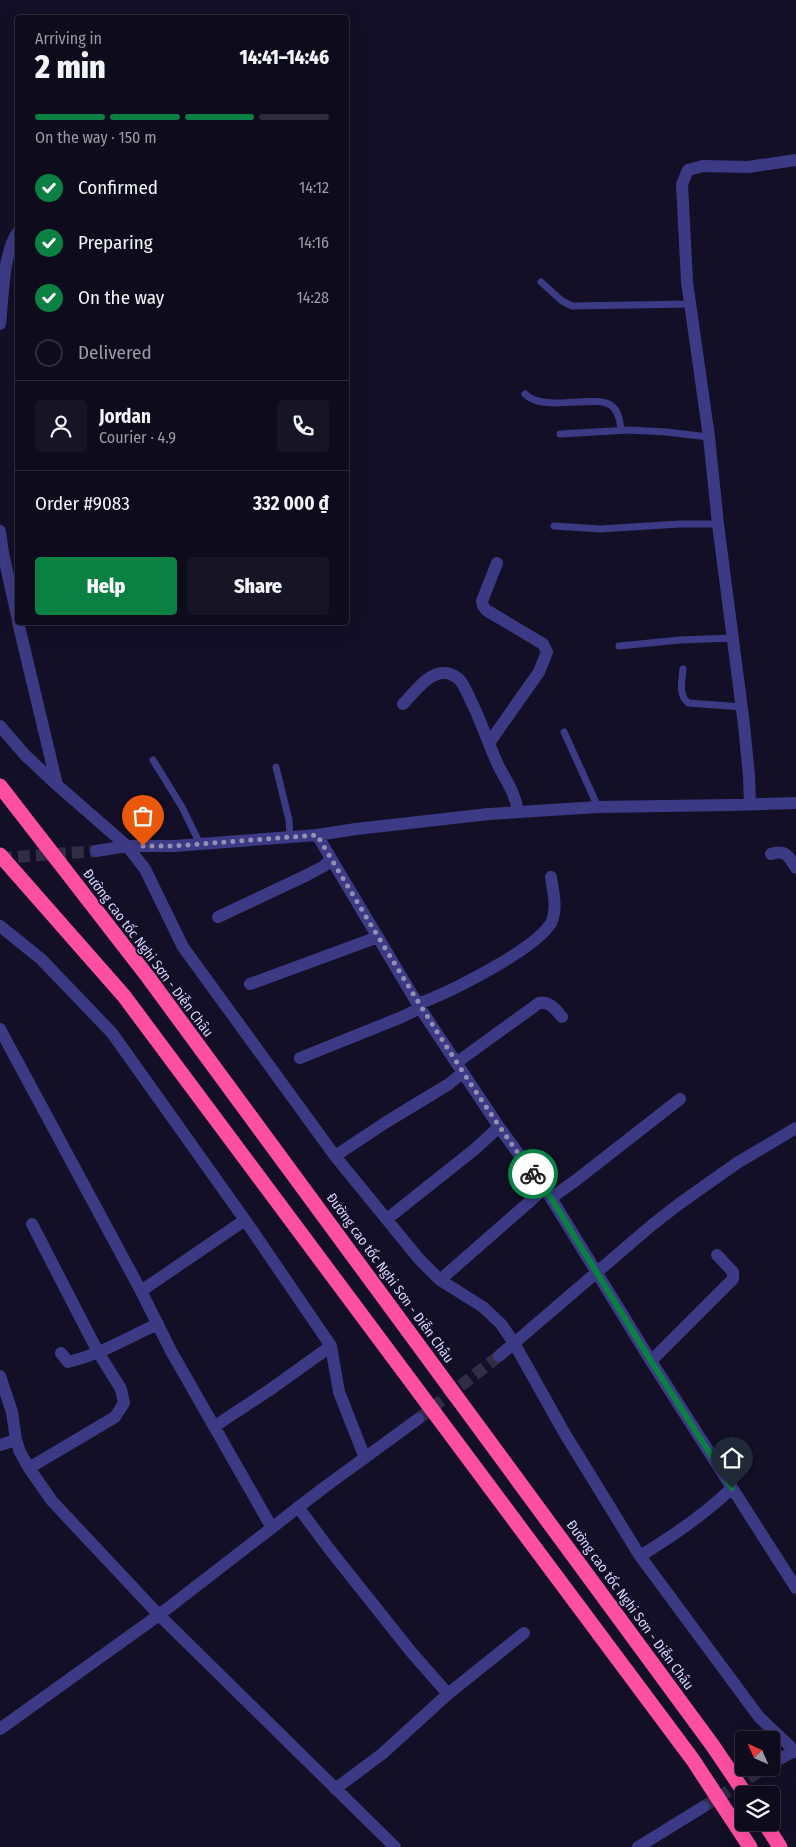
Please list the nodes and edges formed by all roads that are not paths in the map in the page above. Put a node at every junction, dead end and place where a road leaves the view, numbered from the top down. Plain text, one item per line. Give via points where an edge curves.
1 (796, 160) edge
2 (15, 237) edge
3 (541, 282) dead end
4 (690, 304) junction
5 (0, 324) edge
6 (525, 394) dead end
7 (621, 430) junction
8 (560, 434) dead end
9 (709, 438) junction
10 (718, 524) junction
11 (554, 526) dead end
12 (0, 530) edge
13 (497, 562) dead end
14 (15, 608) edge
15 (19, 625) edge
16 (733, 638) junction
17 (619, 646) dead end
18 (683, 669) dead end
19 (403, 704) dead end
20 (742, 707) junction
21 (0, 726) edge
22 (564, 732) dead end
23 (489, 743) junction
24 (153, 760) dead end
25 (276, 767) dead end
26 (57, 785) junction
27 (0, 786) edge
28 (796, 802) edge
29 (750, 804) junction
30 (598, 807) junction
31 (518, 812) junction
32 (317, 835) junction
33 (290, 836) junction
34 (200, 844) junction
35 (127, 846) junction
36 (96, 851) tunnel mouth
37 (771, 854) dead end
38 (0, 855) edge
39 (331, 859) junction
40 (796, 868) edge
41 (551, 877) dead end
42 (218, 917) dead end
43 (0, 926) edge
44 (378, 937) junction
45 (250, 984) dead end
46 (419, 1006) junction
47 (562, 1017) dead end
48 (0, 1029) edge
49 (300, 1058) dead end
50 (459, 1068) junction
51 (680, 1099) dead end
52 (499, 1127) junction
53 (796, 1128) edge
54 (335, 1156) junction
55 (548, 1193) junction
56 (387, 1219) junction
57 (245, 1220) junction
58 (32, 1224) dead end
59 (717, 1255) dead end
60 (596, 1273) junction
61 (440, 1280) junction
62 (141, 1291) junction
63 (158, 1324) junction
64 (514, 1343) junction
65 (331, 1346) junction
66 (98, 1352) junction
67 (61, 1354) dead end
68 (499, 1356) tunnel mouth
69 (651, 1361) junction
70 (0, 1376) edge
71 (418, 1419) tunnel mouth
72 (215, 1426) junction
73 (16, 1440) junction
74 (0, 1445) edge
75 (365, 1458) junction
76 (29, 1468) junction
77 (732, 1488) junction
78 (298, 1507) junction
79 (272, 1528) junction
80 (640, 1556) junction
81 (796, 1588) edge
82 (159, 1615) junction
83 (524, 1633) dead end
84 (448, 1694) junction
85 (0, 1729) edge
86 (796, 1751) edge
87 (780, 1758) edge
88 (740, 1786) edge
89 (335, 1789) junction
90 (703, 1807) tunnel mouth
91 (770, 1831) edge
92 (395, 1847) edge
93 (638, 1847) edge
94 (750, 1847) edge
95 (780, 1847) edge

1 - 4 street via 748,167 703,166 688,170 682,184 682,197
2 - 5 street via 7,259
3 - 4 lane via 572,306
4 - 9 street
6 - 7 lane via 529,399 545,402 604,402 617,412
7 - 8 lane
7 - 9 lane
9 - 10 street
10 - 11 lane via 600,529
10 - 16 street
12 - 14 street
13 - 23 street via 483,606 543,644 547,652 538,672
15 - 26 street
16 - 17 lane
16 - 20 street
18 - 20 lane via 682,697 688,703
19 - 23 street via 430,677 444,673 453,675 465,688
20 - 29 street
21 - 26 street
22 - 30 lane
23 - 31 street via 516,800
24 - 34 lane
25 - 33 lane
26 - 35 street
27 - 88 highway, Đường cao tốc Nghi Sơn - Diễn Châu via 148,977
28 - 29 street
29 - 30 street
30 - 31 street
31 - 32 street
32 - 33 street
32 - 39 street
33 - 34 street
34 - 35 street
35 - 36 street
35 - 54 street via 145,869 183,947
37 - 40 street via 782,851
38 - 94 highway via 124,996 693,1760
39 - 42 street via 307,875
39 - 44 street
41 - 46 street via 554,915 542,933 516,954
43 - 57 street via 40,959 112,1032
44 - 45 street
44 - 46 street
46 - 49 street
46 - 50 street
47 - 50 street via 550,1004 539,1003
48 - 62 street
50 - 52 street
50 - 54 street via 449,1084
51 - 55 street via 575,1181
52 - 55 street
52 - 56 street
53 - 60 street via 737,1163 679,1204
54 - 56 street
55 - 60 street
55 - 61 street
56 - 61 street
57 - 62 street
57 - 65 street
58 - 66 street
59 - 69 street via 733,1272 733,1279
60 - 64 street
60 - 69 street
61 - 64 street via 483,1308 501,1324
62 - 63 street
63 - 66 street
63 - 72 street
64 - 68 street
64 - 80 street
65 - 72 street
65 - 75 street via 339,1392
66 - 67 street via 68,1362
66 - 76 street via 121,1390 124,1403 121,1410 115,1417
69 - 77 street
70 - 73 street via 12,1412
71 - 75 street
72 - 79 street
73 - 74 street
73 - 76 street
75 - 78 street
76 - 82 street via 59,1508
77 - 80 street via 677,1532
77 - 81 street
78 - 79 street
78 - 84 street
79 - 82 street
80 - 86 street via 760,1717
82 - 85 street
82 - 89 street
83 - 84 street
84 - 89 street via 382,1754
86 - 87 street
89 - 92 street
90 - 93 street
91 - 95 highway

